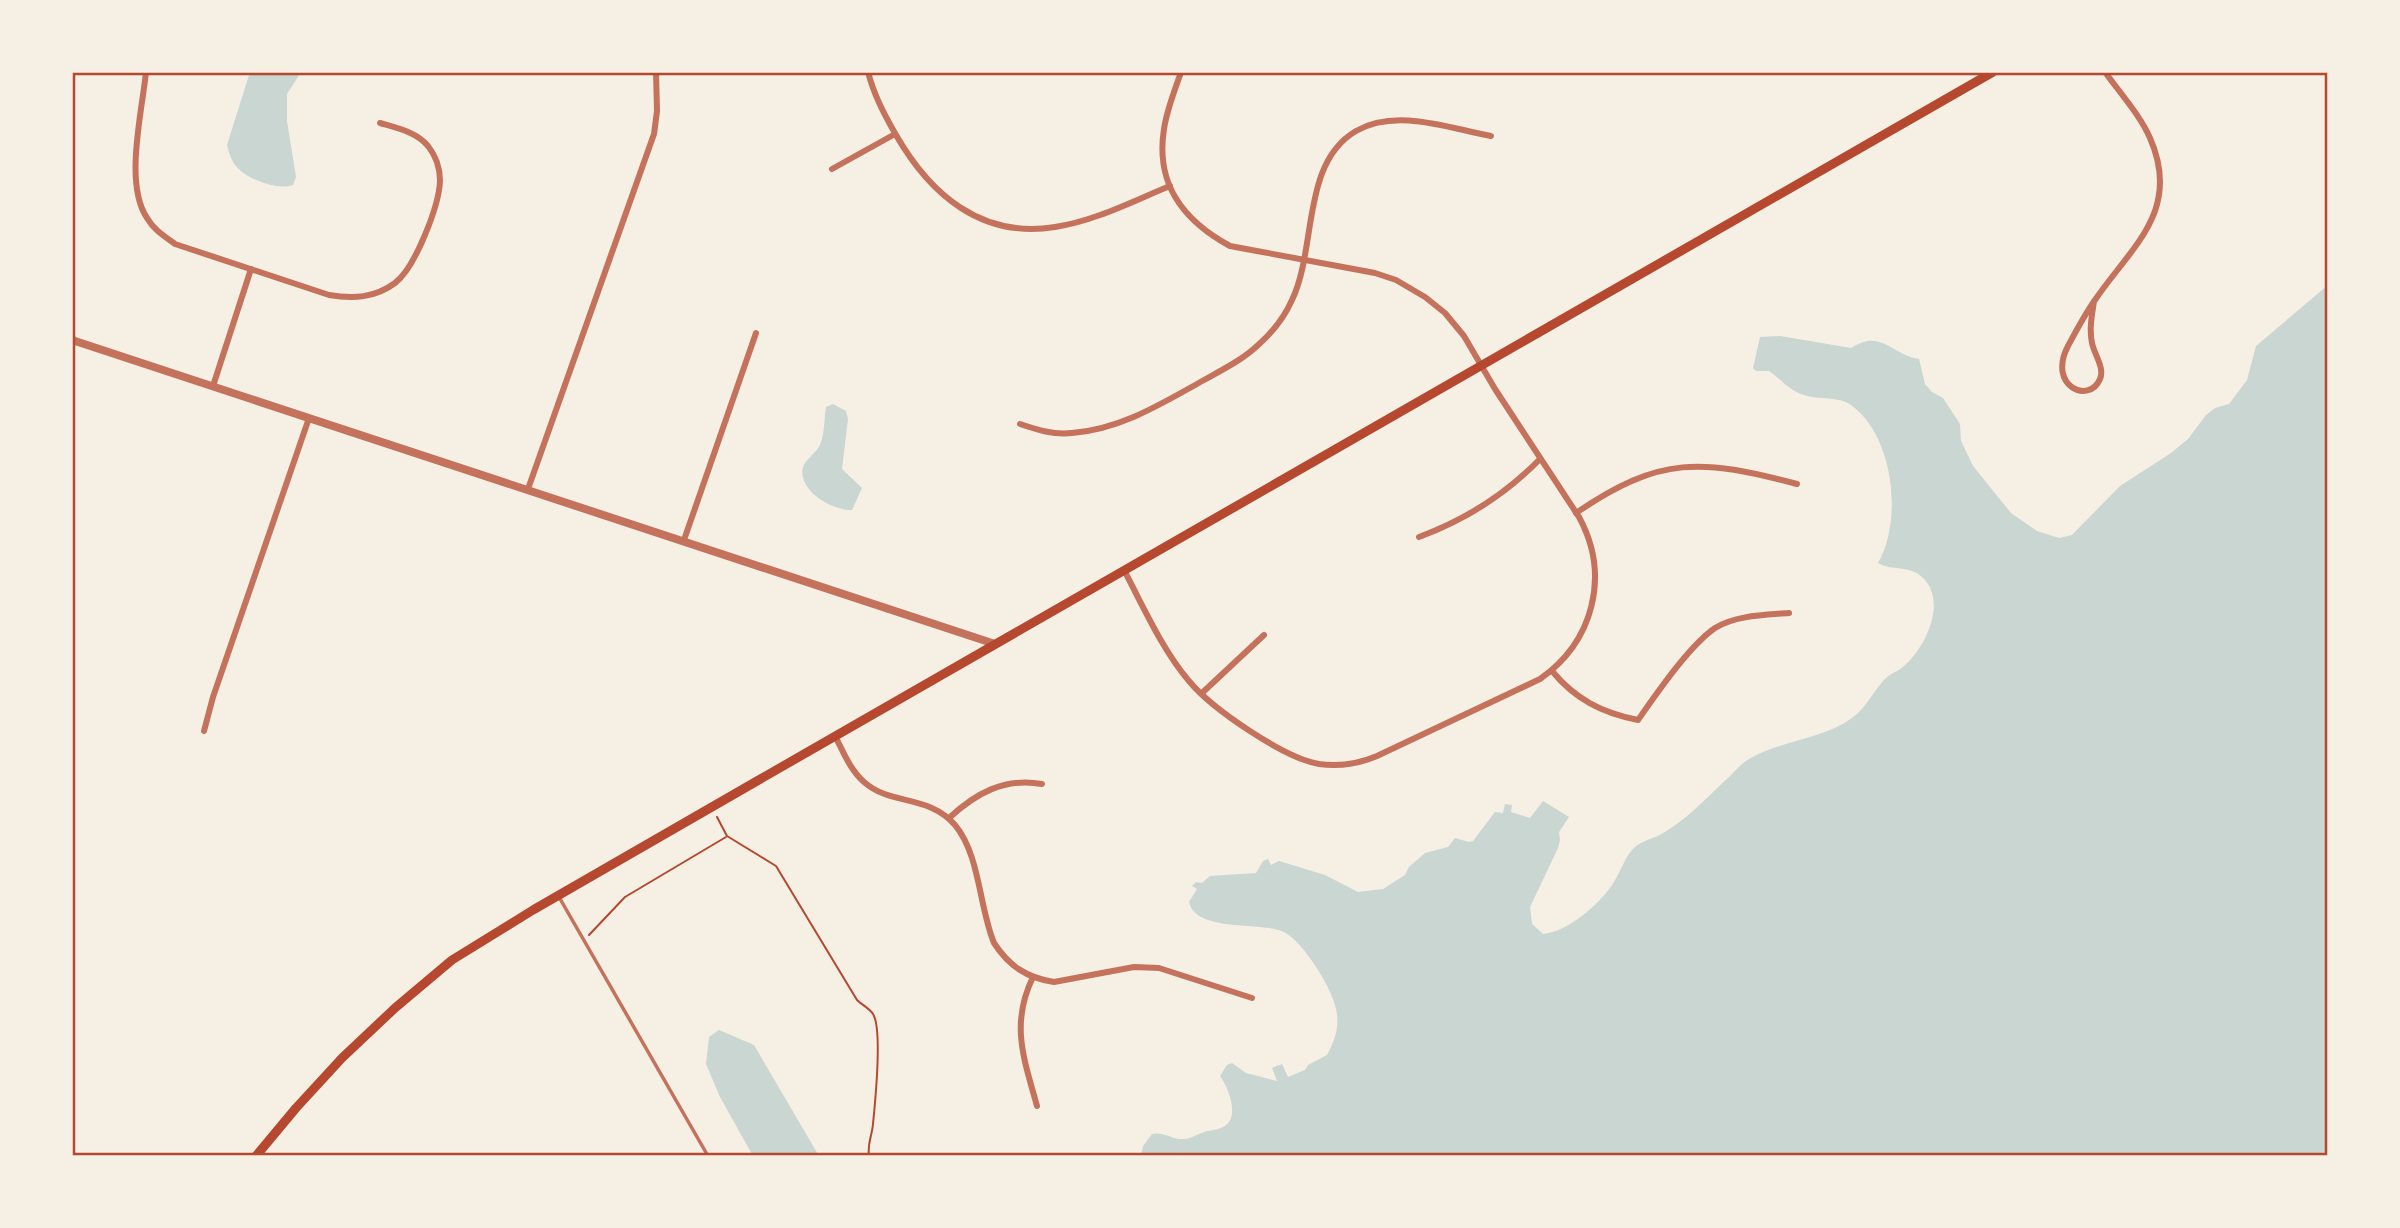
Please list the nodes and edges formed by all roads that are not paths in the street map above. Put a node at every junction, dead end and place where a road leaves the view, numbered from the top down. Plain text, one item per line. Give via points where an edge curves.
1 (146, 72) edge
2 (656, 72) edge
3 (869, 72) edge
4 (1181, 72) edge
5 (1993, 72) edge
6 (2105, 72) edge
7 (380, 123) dead end
8 (895, 134) junction
9 (1491, 136) dead end
10 (832, 169) dead end
11 (1170, 186) junction
12 (1306, 260) junction
13 (251, 269) junction
14 (2094, 301) junction
15 (756, 333) dead end
16 (72, 340) edge
17 (1482, 366) junction
18 (213, 387) junction
19 (309, 418) junction
20 (1020, 424) dead end
21 (1540, 459) junction
22 (1797, 484) dead end
23 (528, 489) junction
24 (1576, 513) junction
25 (1419, 537) dead end
26 (684, 540) junction
27 (1124, 570) junction
28 (1789, 613) dead end
29 (1264, 635) dead end
30 (995, 644) junction
31 (1552, 671) junction
32 (1202, 693) junction
33 (204, 731) dead end
34 (835, 736) junction
35 (1042, 783) dead end
36 (949, 818) junction
37 (558, 896) junction
38 (1033, 977) junction
39 (1252, 998) dead end
40 (1037, 1106) dead end
41 (256, 1156) edge
42 (708, 1156) edge

1 - 13 street via 135,174 142,211 154,228 175,244
2 - 23 street via 654,134
3 - 8 street via 877,101
4 - 11 street via 1163,134 1163,161
5 - 17 main road
6 - 14 street via 2150,137 2159,186 2148,230
7 - 13 street via 422,140 439,171 438,192 407,271 382,290 355,298 329,295
8 - 10 street
8 - 11 street via 931,185 958,206 995,223 1054,228
9 - 12 street via 1406,120 1357,130 1338,147 1322,172
11 - 12 street via 1182,209 1212,237 1235,248
12 - 17 street via 1375,274 1416,291 1458,328
12 - 20 street via 1293,298 1274,328 1257,346 1221,370 1116,425 1046,433
13 - 18 street
14 - 14 street via 2063,357 2063,376 2075,390 2085,391 2100,379 2092,345
15 - 26 street
16 - 18 street
17 - 21 street
17 - 27 main road
18 - 19 street
19 - 23 street
19 - 33 street
21 - 24 street
21 - 25 street via 1482,507
22 - 24 street via 1733,468 1683,467 1630,480
23 - 26 street
24 - 31 street via 1594,559 1594,599 1581,636
26 - 30 street
27 - 30 main road
27 - 32 street via 1172,658
28 - 31 street via 1751,616 1716,628 1684,659 1638,720 1585,702
29 - 32 street
30 - 34 main road
31 - 32 street via 1377,756 1338,765 1312,762 1289,752 1225,715
34 - 36 street via 855,773 870,786 932,806
34 - 37 main road
35 - 36 street via 1017,782 993,788
36 - 38 street via 969,850 994,943 1014,967
37 - 41 main road via 452,960 410,995 332,1068
37 - 42 lane
38 - 39 street via 1054,982 1134,967 1159,968
38 - 40 street via 1023,1000 1020,1031

